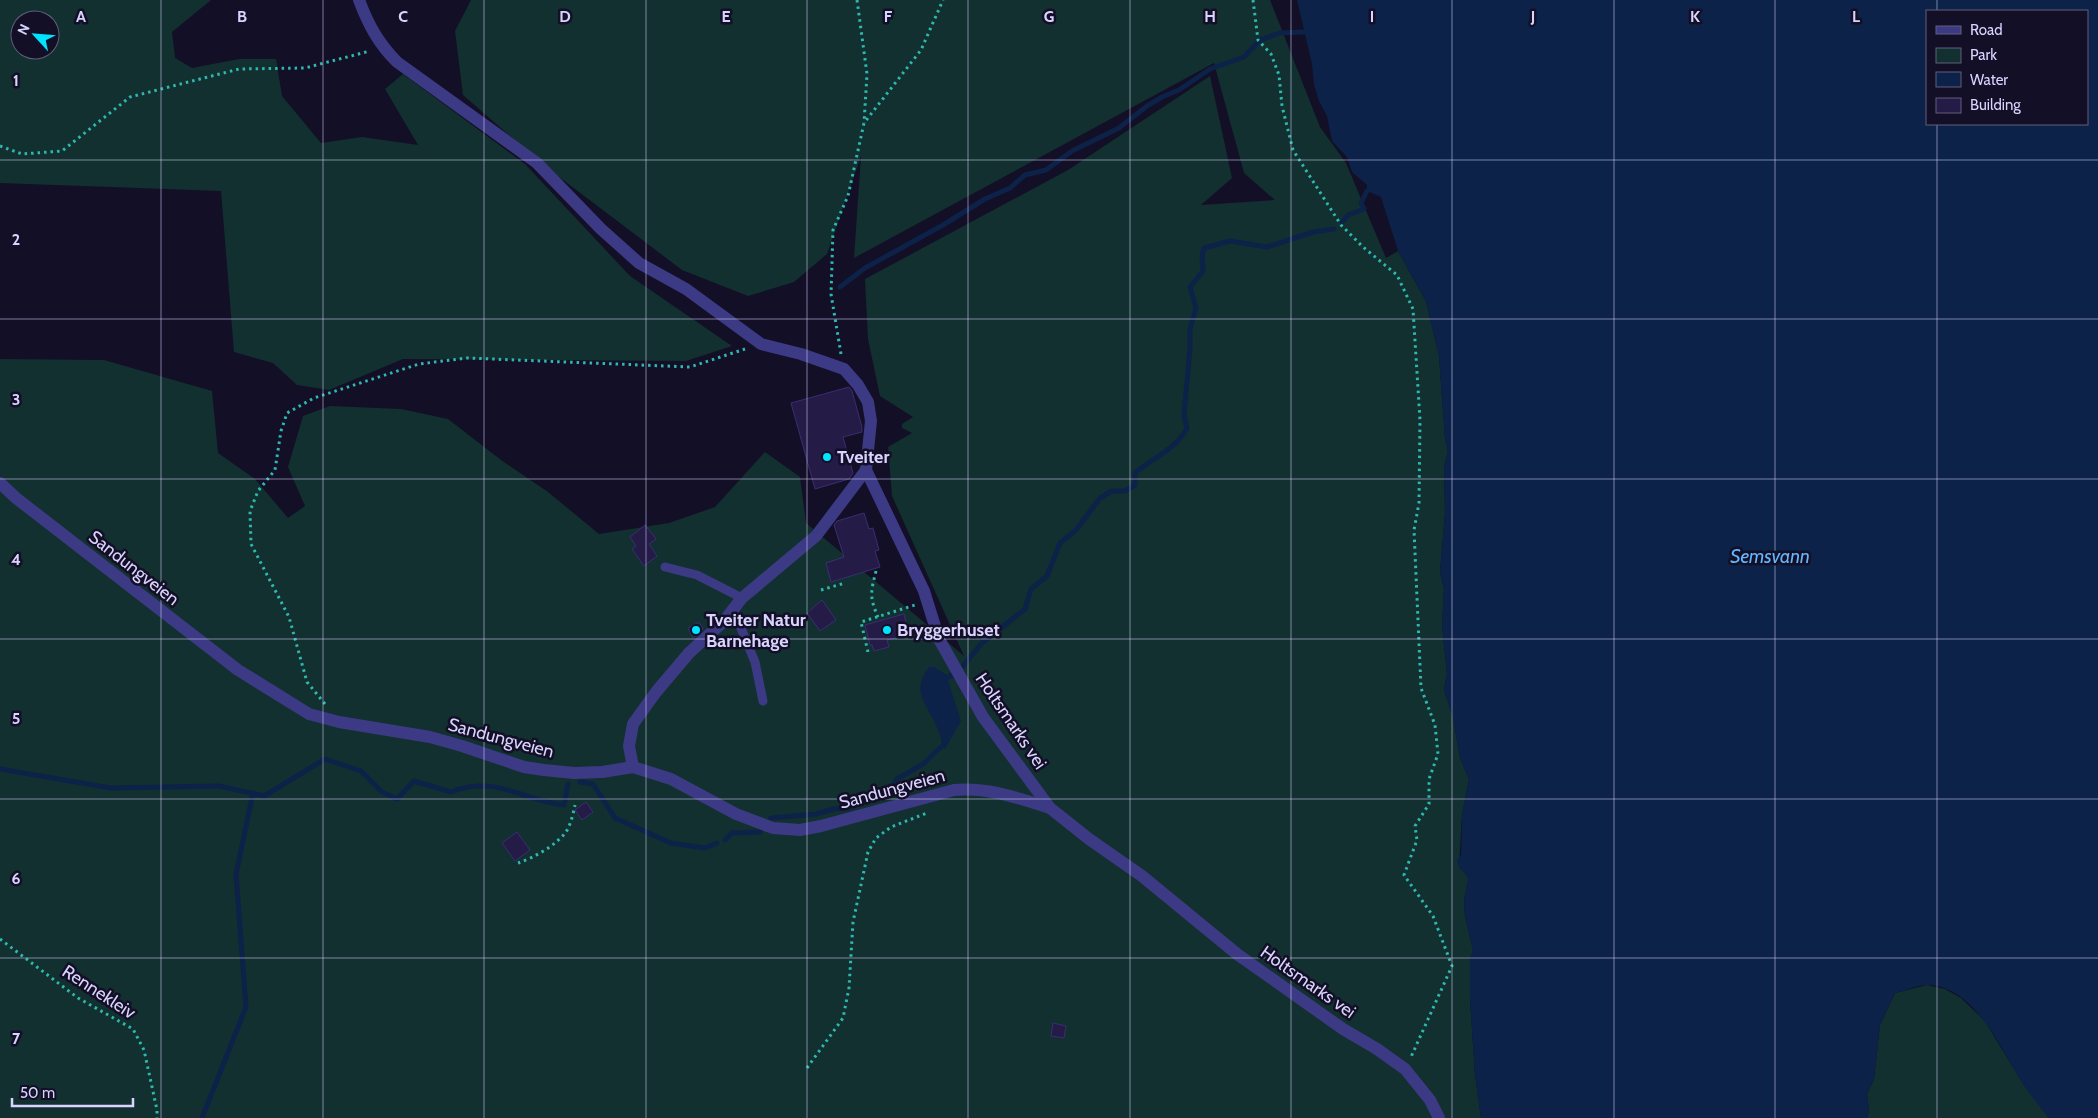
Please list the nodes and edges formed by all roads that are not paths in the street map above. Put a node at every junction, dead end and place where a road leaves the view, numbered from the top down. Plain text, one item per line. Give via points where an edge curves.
1 (359, 0) edge
2 (866, 470) junction
3 (0, 483) edge
4 (665, 567) dead end
5 (742, 598) junction
6 (733, 609) junction
7 (763, 701) dead end
8 (633, 767) junction
9 (1050, 808) junction
10 (1439, 1118) edge

1 - 2 street via 370,28 396,62 537,163 639,263 686,289 761,344 844,369 868,402 871,421
2 - 5 street via 816,536
2 - 9 street, Holtsmarks vei via 924,591 939,638 952,662 983,717
3 - 8 street, Sandungveien via 238,670 309,714 430,737 544,770 574,773
4 - 5 lane via 697,575
5 - 6 street
6 - 7 lane via 756,662
6 - 8 street via 688,653 633,724 629,746
8 - 9 street, Sandungveien via 671,779 736,814 773,828 800,830 821,826 971,788 991,790
9 - 10 street, Holtsmarks vei via 1142,876 1259,970 1406,1069 1430,1100

